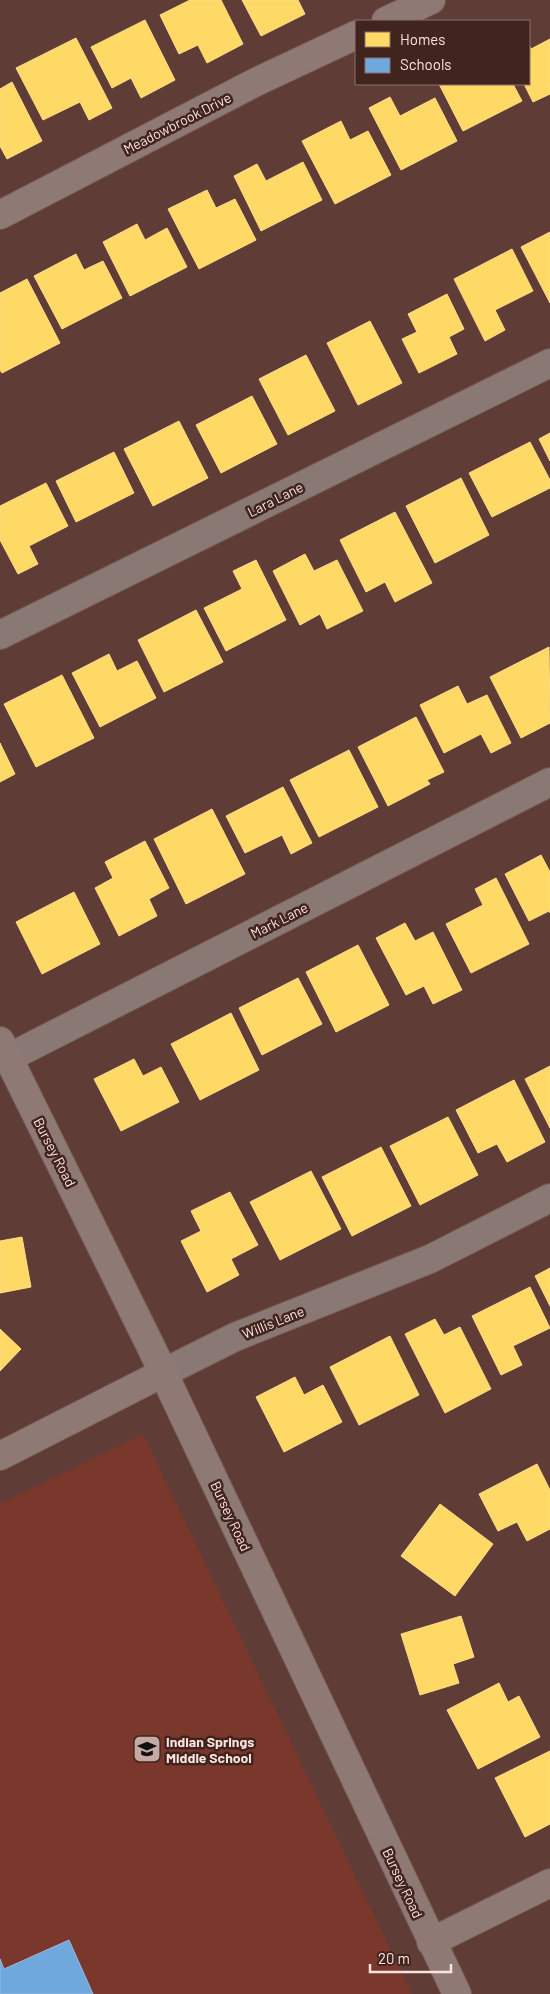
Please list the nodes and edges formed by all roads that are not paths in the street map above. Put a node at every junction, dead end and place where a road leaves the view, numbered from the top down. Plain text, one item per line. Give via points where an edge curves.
1 (431, 0) edge
2 (388, 20) edge
3 (355, 35) edge
4 (0, 214) edge
5 (550, 362) edge
6 (0, 636) edge
7 (550, 782) edge
8 (4, 1050) edge
9 (550, 1198) edge
10 (163, 1372) junction
11 (0, 1456) edge
12 (550, 1883) edge
13 (431, 1942) junction
14 (457, 1994) edge

1 - 2 street
3 - 4 street, Meadowbrook Drive via 258,81
5 - 6 street, Lara Lane
7 - 8 street, Mark Lane
8 - 10 street, Bursey Road
9 - 10 street, Willis Lane via 430,1259 235,1337
10 - 11 street, Willis Lane
10 - 13 street, Bursey Road
12 - 13 street
13 - 14 street, Bursey Road

